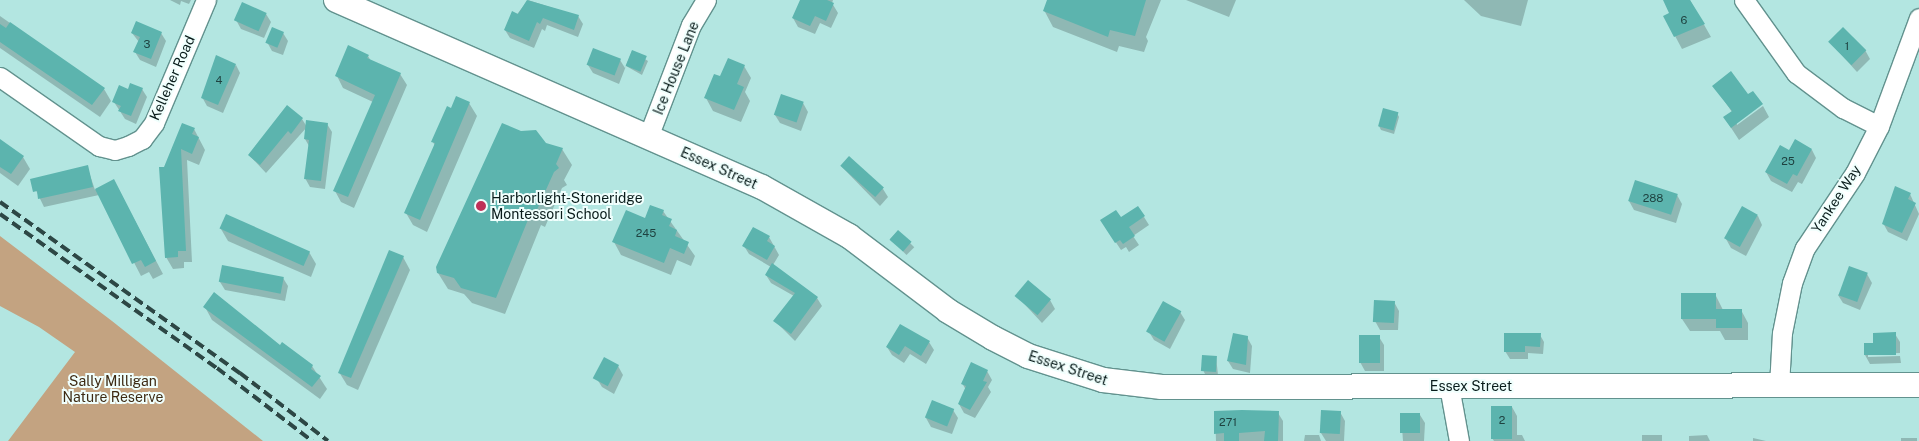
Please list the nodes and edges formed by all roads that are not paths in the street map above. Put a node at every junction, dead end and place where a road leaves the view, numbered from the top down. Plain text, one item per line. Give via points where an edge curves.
1 (206, 0) edge
2 (336, 0) edge
3 (706, 0) edge
4 (1744, 0) edge
5 (1919, 18) edge
6 (0, 78) edge
7 (1879, 126) junction
8 (648, 137) junction
9 (1919, 385) edge
10 (1449, 386) junction
11 (1779, 386) junction
12 (1459, 441) edge

1 - 6 street, Kelleher Road via 154,123 142,139 128,146 115,150 100,146
2 - 8 main road, Essex Street
3 - 8 street, Ice House Lane via 691,25
4 - 7 street via 1796,73 1843,108
5 - 7 street, Yankee Way
7 - 11 street, Yankee Way via 1855,173 1805,248 1792,284 1782,333
8 - 10 main road, Essex Street via 816,215 962,320 1028,356 1072,371 1103,380 1162,387
9 - 11 main road, Essex Street
10 - 11 main road, Essex Street
10 - 12 street

